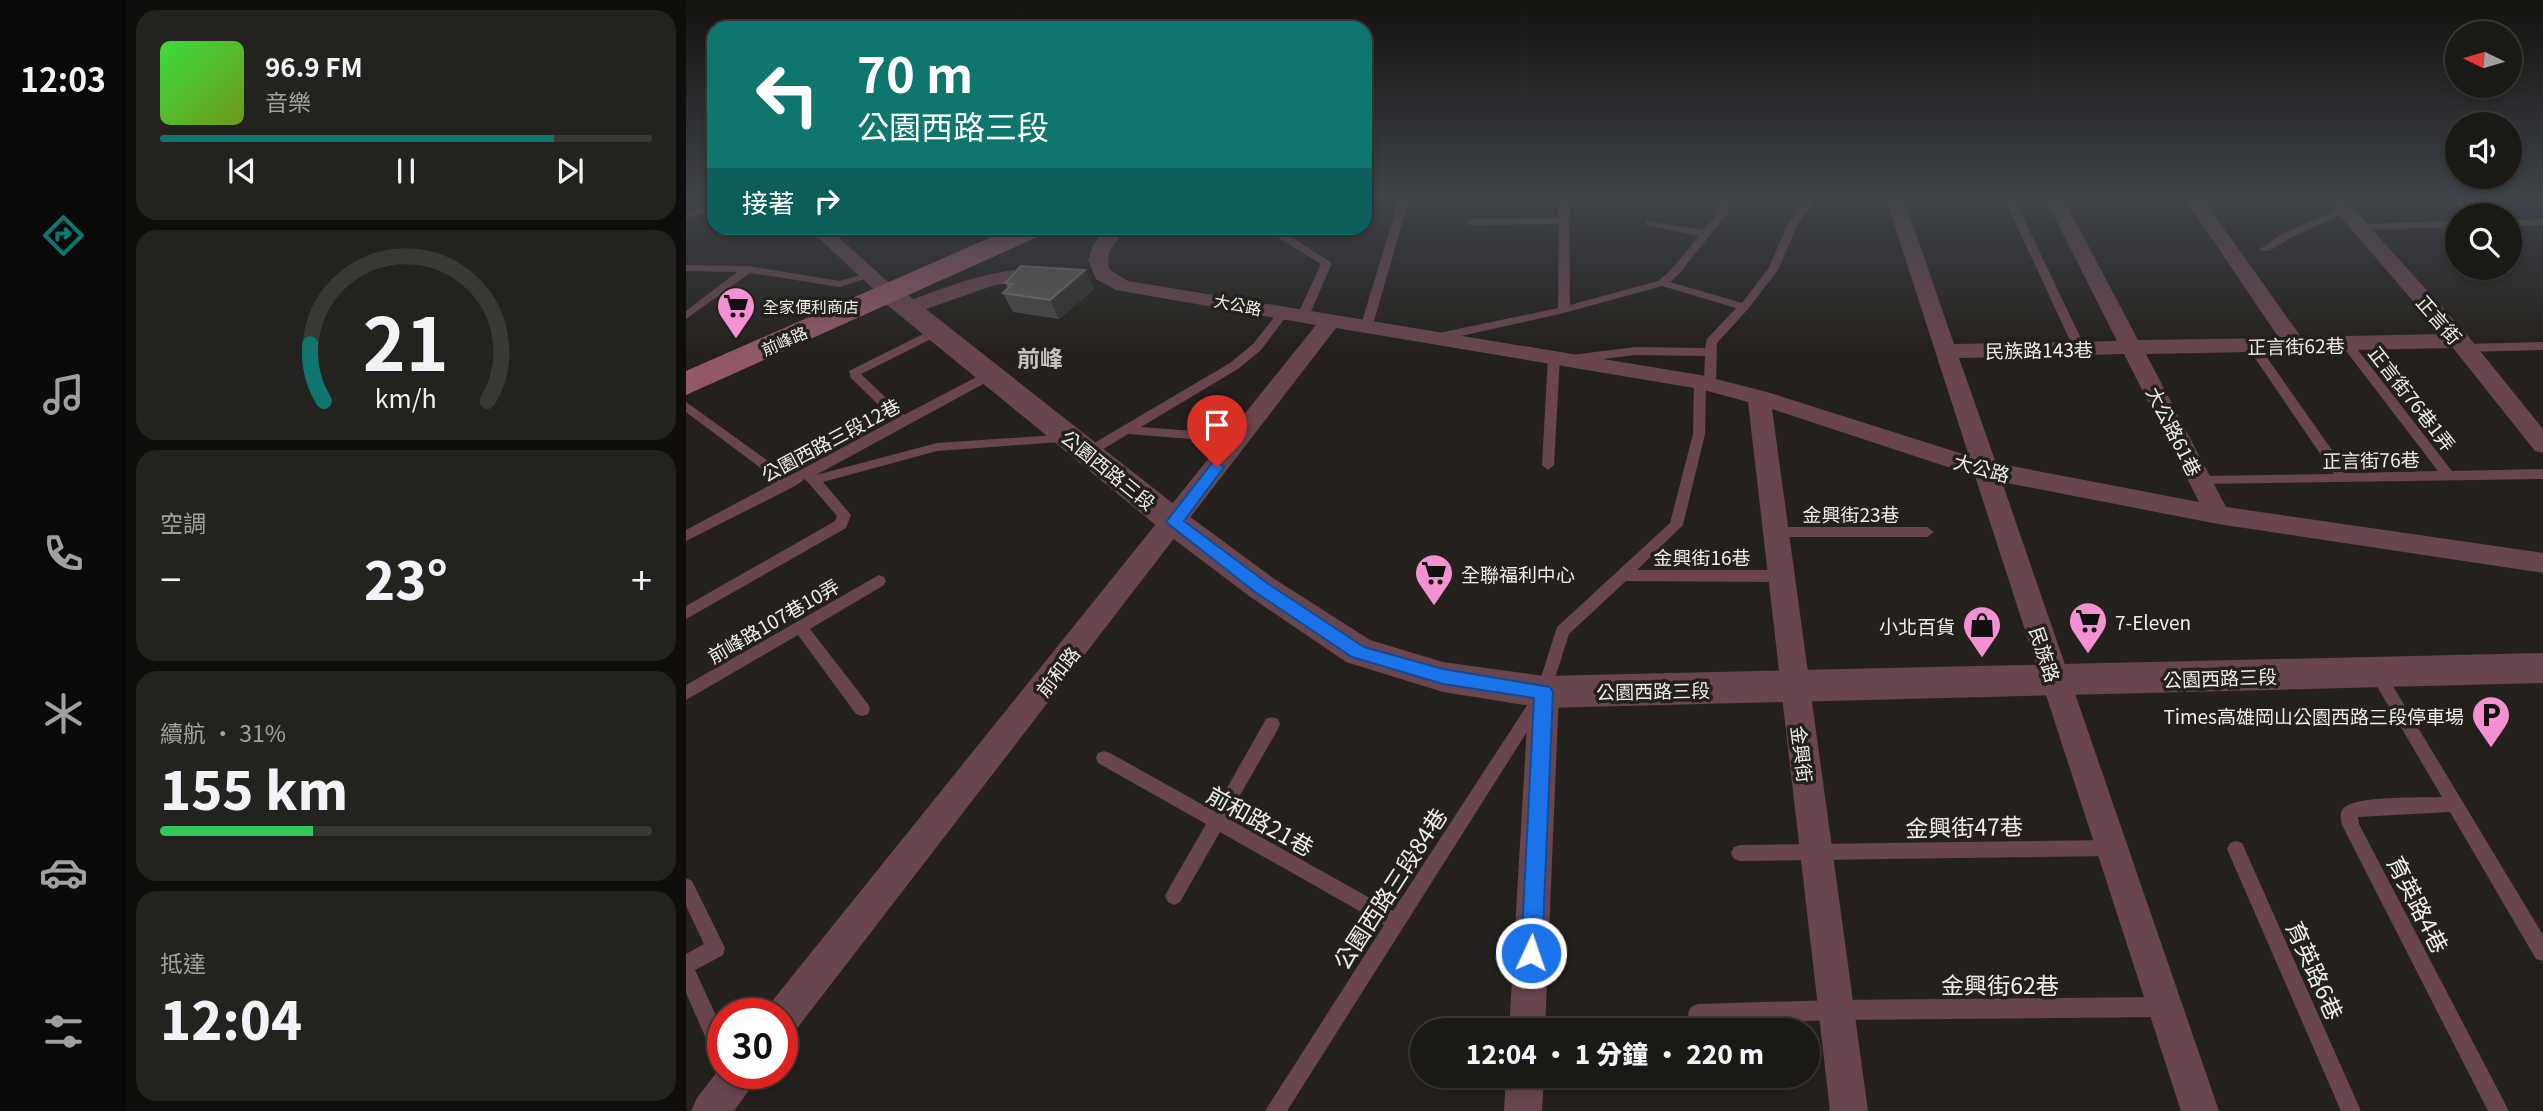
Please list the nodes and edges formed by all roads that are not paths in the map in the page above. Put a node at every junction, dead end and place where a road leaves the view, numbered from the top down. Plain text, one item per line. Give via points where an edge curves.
1 (840, 248) edge
2 (989, 248) edge
3 (1100, 248) edge
4 (1302, 248) edge
5 (1390, 248) edge
6 (1564, 248) edge
7 (1693, 248) edge
8 (1783, 248) edge
9 (1912, 248) edge
10 (2033, 248) edge
11 (2080, 248) edge
12 (2228, 248) edge
13 (2268, 248) edge
14 (2378, 248) edge
15 (2265, 250) dead end
16 (686, 268) edge
17 (748, 269) junction
18 (1111, 281) junction
19 (1662, 283) junction
20 (890, 292) junction
21 (1744, 307) junction
22 (1564, 310) junction
23 (686, 316) edge
24 (1305, 317) junction
25 (1366, 328) junction
26 (937, 331) junction
27 (1429, 339) junction
28 (2347, 344) junction
29 (2462, 344) junction
30 (2252, 345) junction
31 (2295, 345) junction
32 (2543, 346) edge
33 (2132, 348) junction
34 (2080, 349) junction
35 (1946, 351) junction
36 (1709, 352) junction
37 (1562, 358) junction
38 (992, 374) junction
39 (1705, 383) junction
40 (686, 384) edge
41 (1759, 397) junction
42 (686, 406) edge
43 (903, 422) junction
44 (1127, 430) junction
45 (1080, 445) junction
46 (2543, 445) edge
47 (1231, 449) junction
48 (1548, 465) dead end
49 (1986, 470) junction
50 (2543, 474) edge
51 (2449, 476) junction
52 (811, 477) junction
53 (2344, 478) junction
54 (2200, 481) junction
55 (790, 483) junction
56 (2218, 515) junction
57 (1174, 522) junction
58 (1775, 532) junction
59 (1927, 532) dead end
60 (686, 536) edge
61 (2543, 563) edge
62 (1622, 575) junction
63 (1781, 576) junction
64 (878, 581) dead end
65 (686, 613) edge
66 (800, 627) junction
67 (2543, 668) edge
68 (2377, 673) junction
69 (2055, 681) junction
70 (1795, 687) junction
71 (1544, 692) junction
72 (686, 693) edge
73 (862, 709) dead end
74 (1272, 724) dead end
75 (1104, 758) dead end
76 (2455, 804) junction
77 (1218, 822) junction
78 (2112, 848) junction
79 (2236, 849) dead end
80 (1740, 853) dead end
81 (1816, 853) junction
82 (686, 887) edge
83 (1174, 896) dead end
84 (1396, 922) junction
85 (2543, 952) edge
86 (686, 964) edge
87 (686, 972) edge
88 (798, 998) edge
89 (2165, 1007) junction
90 (1836, 1010) junction
91 (1698, 1014) dead end
92 (707, 1017) edge
93 (1528, 1018) edge
94 (1525, 1088) edge
95 (722, 1089) edge
96 (710, 1111) edge
97 (1275, 1111) edge
98 (1524, 1111) edge
99 (1849, 1111) edge
100 (2200, 1111) edge
101 (2351, 1111) edge
102 (2499, 1111) edge

1 - 20 street
2 - 20 main road, 前峰路
3 - 18 street via 1096,259
4 - 24 lane via 1327,263
5 - 25 lane
6 - 22 lane
7 - 19 lane
8 - 21 lane via 1773,270
9 - 35 street, 民族路
10 - 34 lane
11 - 33 street, 大公路61巷
12 - 31 street
13 - 15 lane
14 - 29 street, 正言街
16 - 17 lane
17 - 20 lane
17 - 23 lane
18 - 20 street, 大公路 via 1022,273
18 - 24 street, 大公路
19 - 21 lane
19 - 22 lane, 大公路
20 - 26 street, 公園西路三段
20 - 40 main road, 前峰路
21 - 36 lane via 1712,342
22 - 27 lane, 大公路
24 - 25 street, 大公路
24 - 44 lane
24 - 47 street, 前和路
25 - 27 street, 大公路
26 - 38 street, 公園西路三段
26 - 43 lane via 855,371
27 - 37 street, 大公路
28 - 29 street, 正言街62巷
28 - 31 street, 正言街62巷
28 - 51 lane, 正言街76巷1弄
29 - 32 lane
29 - 46 street, 正言街
30 - 31 street, 正言街62巷
30 - 33 street, 正言街62巷
30 - 53 lane
33 - 34 street, 民族路143巷
33 - 54 street, 大公路61巷
34 - 35 street, 民族路143巷
35 - 49 street, 民族路
36 - 37 lane via 1635,351
36 - 39 lane, 公園西路三段84巷
37 - 39 street, 大公路
37 - 48 lane
38 - 43 lane, 公園西路三段12巷
38 - 45 street, 公園西路三段
39 - 41 street, 大公路
39 - 62 lane, 公園西路三段84巷 via 1699,434 1676,525
41 - 49 street, 大公路
41 - 58 street, 金興街
42 - 55 lane
43 - 52 lane, 公園西路三段12巷
44 - 45 lane
44 - 47 lane via 1206,436
45 - 52 lane, 公園西路三段12巷 via 937,447
45 - 57 street, 公園西路三段
47 - 57 street, 前和路
49 - 56 street, 大公路
49 - 69 street, 民族路
50 - 51 lane, 正言街76巷
51 - 53 lane, 正言街76巷
52 - 55 lane, 公園西路三段12巷
52 - 65 lane via 844,515 841,524
53 - 54 lane, 正言街76巷
54 - 56 street, 大公路61巷
55 - 60 lane, 公園西路三段12巷
56 - 61 street, 大公路
57 - 71 street, 公園西路三段 via 1359,652 1443,677
57 - 88 street, 前和路
58 - 59 lane, 金興街23巷
58 - 63 street, 金興街
62 - 63 lane, 金興街16巷
62 - 71 lane, 公園西路三段84巷 via 1562,631
63 - 70 street, 金興街
64 - 66 lane, 前峰路107巷10弄
66 - 72 lane, 前峰路107巷10弄
66 - 73 lane
67 - 68 street, 公園西路三段
68 - 69 street, 公園西路三段
68 - 76 lane
69 - 70 street, 公園西路三段
69 - 78 street, 民族路
70 - 71 street, 公園西路三段
70 - 81 street, 金興街
71 - 84 lane, 公園西路三段84巷
71 - 93 street
74 - 77 lane
75 - 77 lane, 前和路21巷
76 - 85 lane
76 - 102 lane, 育英路4巷 via 2357,808 2348,814
77 - 83 lane
77 - 84 lane, 前和路21巷
78 - 81 lane, 金興街47巷
78 - 89 street, 民族路
79 - 101 lane, 育英路6巷
80 - 81 lane, 金興街47巷
81 - 90 street, 金興街
82 - 86 lane via 716,948
84 - 97 lane, 公園西路三段84巷
87 - 92 lane
89 - 90 lane, 金興街62巷
89 - 100 street, 民族路
90 - 91 lane, 金興街62巷
90 - 99 street, 金興街
94 - 98 street
95 - 96 street

